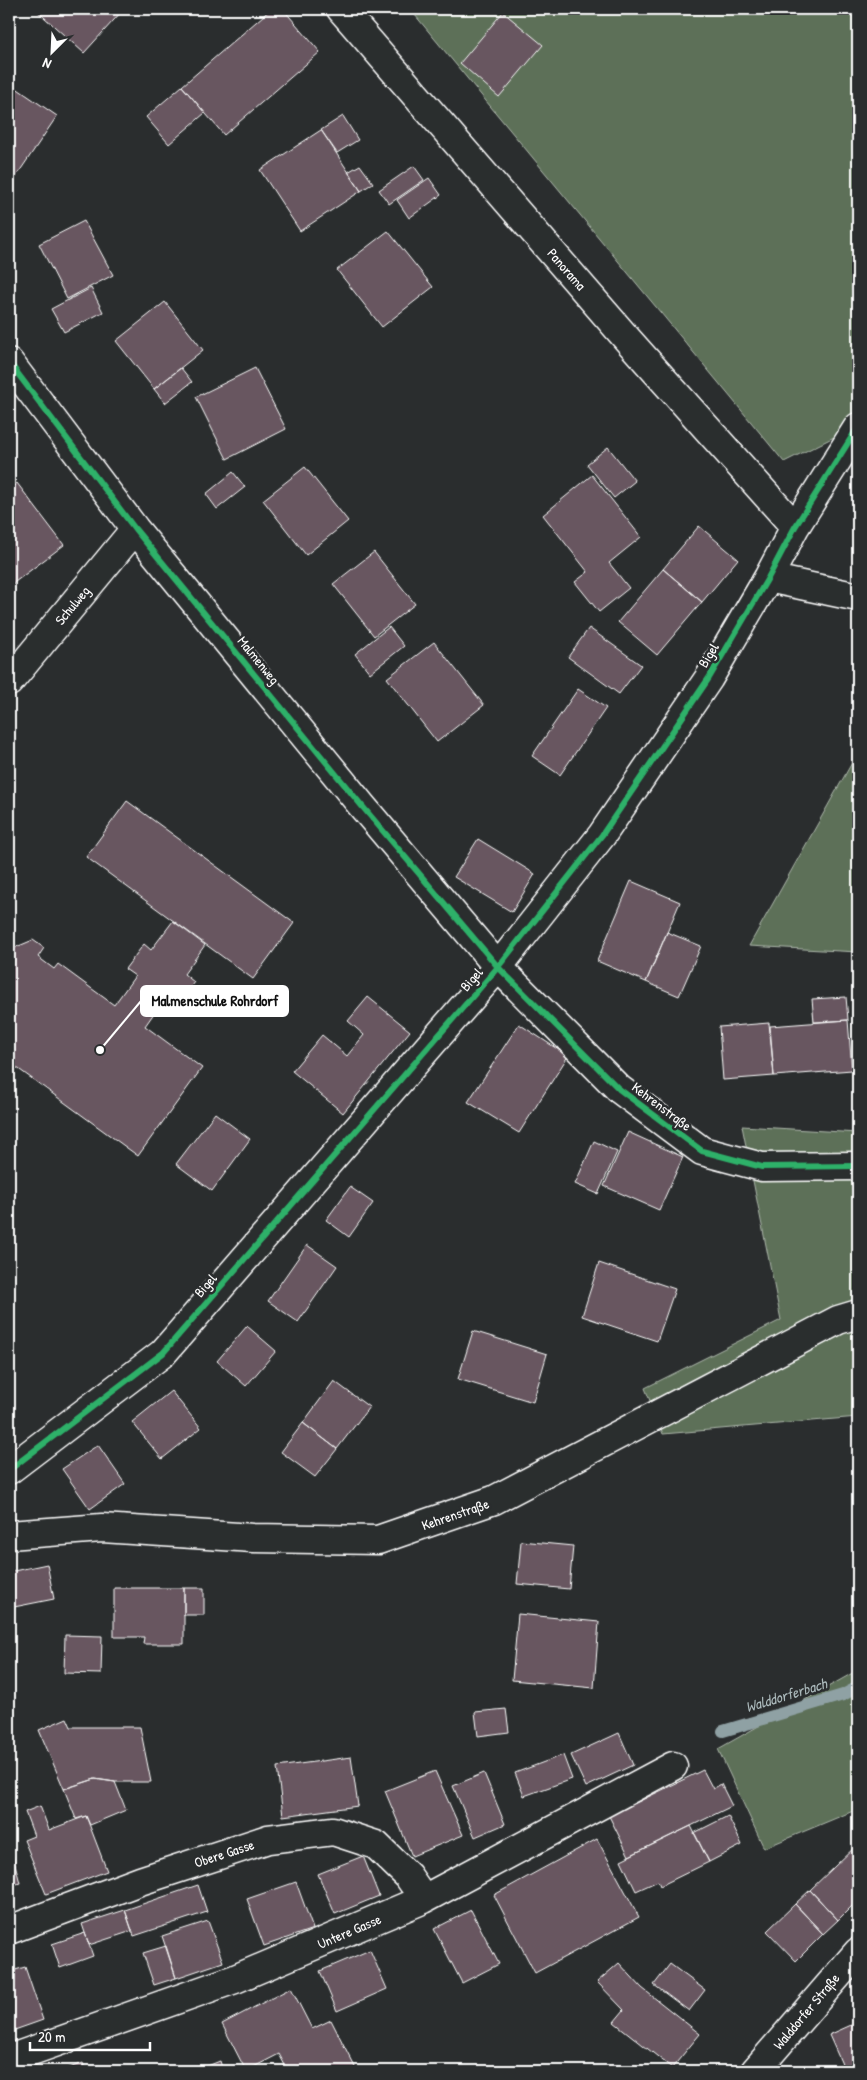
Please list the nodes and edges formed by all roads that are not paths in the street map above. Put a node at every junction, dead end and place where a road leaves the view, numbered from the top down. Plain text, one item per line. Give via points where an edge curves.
1 (341, 9) edge
2 (9, 362) edge
3 (858, 427) edge
4 (795, 527) junction
5 (135, 528) junction
6 (768, 578) junction
7 (858, 597) edge
8 (9, 682) edge
9 (498, 967) junction
10 (858, 1166) edge
11 (858, 1314) edge
12 (9, 1470) edge
13 (9, 1535) edge
14 (673, 1766) dead end
15 (424, 1899) junction
16 (9, 1930) edge
17 (858, 1952) edge
18 (9, 2059) edge
19 (755, 2071) edge

1 - 4 street, Panorama
2 - 5 street, Malmenweg
3 - 4 street, Bigel
4 - 6 street, Bigel
5 - 8 street, Schulweg
5 - 9 street, Malmenweg
6 - 7 street
6 - 9 street, Bigel via 708,678 602,835
9 - 10 street, Kehrenstraße via 618,1089 702,1151 762,1167
9 - 12 street, Bigel via 163,1353
11 - 13 street, Kehrenstraße via 838,1320 494,1500 378,1540 253,1538 102,1528
14 - 15 street, Untere Gasse
15 - 16 street, Obere Gasse via 408,1876 376,1845 333,1831 268,1839 140,1881
15 - 18 street, Untere Gasse via 235,1979
17 - 19 street, Walddorfer Straße

